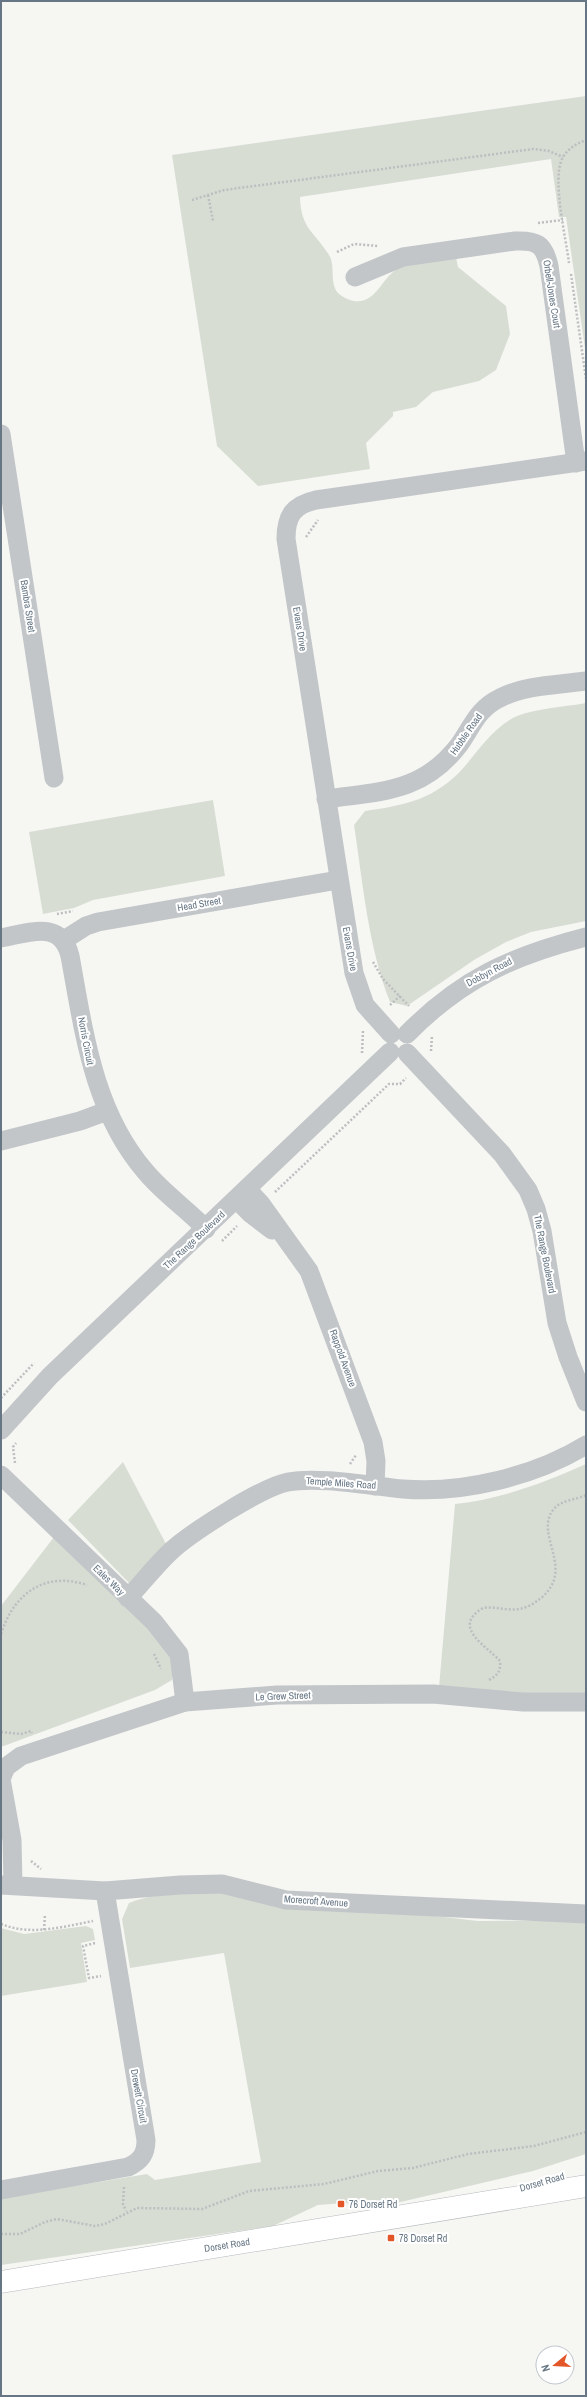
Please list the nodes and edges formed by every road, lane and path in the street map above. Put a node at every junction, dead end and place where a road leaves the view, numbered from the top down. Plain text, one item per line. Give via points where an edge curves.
1 (586, 140) edge
2 (563, 157) junction
3 (208, 195) junction
4 (192, 200) dead end
5 (213, 221) dead end
6 (570, 265) dead end
7 (571, 273) dead end
8 (355, 277) dead end
9 (586, 379) edge
10 (1, 434) edge
11 (581, 462) edge
12 (320, 517) dead end
13 (307, 543) dead end
14 (586, 681) edge
15 (54, 778) dead end
16 (326, 799) junction
17 (338, 880) junction
18 (586, 937) edge
19 (1, 938) edge
20 (64, 940) junction
21 (372, 960) dead end
22 (400, 996) junction
23 (378, 1017) junction
24 (422, 1019) junction
25 (402, 1048) junction
26 (431, 1051) junction
27 (437, 1057) dead end
28 (357, 1058) dead end
29 (104, 1106) junction
30 (1, 1142) edge
31 (242, 1195) junction
32 (256, 1209) junction
33 (202, 1233) junction
34 (216, 1246) dead end
35 (38, 1359) dead end
36 (1, 1398) edge
37 (586, 1402) edge
38 (1, 1430) edge
39 (17, 1442) dead end
40 (586, 1445) edge
41 (359, 1450) dead end
42 (7, 1479) edge
43 (342, 1483) junction
44 (375, 1486) junction
45 (586, 1494) edge
46 (93, 1586) dead end
47 (128, 1598) junction
48 (1, 1634) edge
49 (151, 1648) dead end
50 (488, 1680) dead end
51 (184, 1695) junction
52 (586, 1702) edge
53 (7, 1885) edge
54 (105, 1890) junction
55 (45, 1914) dead end
56 (92, 1914) dead end
57 (586, 1914) edge
58 (94, 1921) junction
59 (1, 1924) edge
60 (95, 1928) dead end
61 (44, 1930) junction
62 (96, 1936) dead end
63 (105, 1983) dead end
64 (586, 2132) edge
65 (586, 2170) edge
66 (586, 2186) edge
67 (1, 2190) edge
68 (452, 2209) junction
69 (1, 2234) edge
70 (1, 2282) edge

1 - 2 path via 569,149
2 - 3 path via 550,151 533,149 305,178 224,190
2 - 6 path via 558,179
3 - 4 path
3 - 5 path
7 - 9 path
8 - 11 street, Orbell-Jones Court via 403,257 515,241 529,240 539,245 546,254 549,266
10 - 15 street, Bambra Street
11 - 16 street, Evans Drive via 304,502 289,514 286,539
12 - 13 path via 306,535
14 - 16 street, Hubble Road via 522,690 500,698 486,707 470,724 448,758 431,773 411,784 395,789
16 - 17 street, Evans Drive
17 - 20 street, Head Street via 98,922 86,926
17 - 23 street, Evans Drive via 354,973 366,1005
18 - 24 street, Dobbyn Road via 549,946 509,961 472,980
19 - 20 street via 42,931 53,932
20 - 29 street, Norris Circuit via 70,956 91,1068
21 - 22 path via 376,969
22 - 23 path
22 - 24 path
23 - 25 street, Evans Drive
23 - 28 path via 362,1032 362,1054
24 - 25 street, Dobbyn Road
24 - 26 path via 432,1029
25 - 26 path
25 - 31 street, The Range Boulevard
25 - 32 path via 400,1084 389,1084
25 - 37 street, The Range Boulevard via 502,1154 528,1190 542,1231 558,1323
26 - 27 path
29 - 30 street via 53,1127
29 - 33 street, Norris Circuit via 144,1170 162,1189 182,1204
31 - 32 street, Rappold Avenue
31 - 33 street, The Range Boulevard
32 - 34 path
32 - 44 street, Rappold Avenue via 285,1239 309,1271 373,1442 376,1462
33 - 38 street, The Range Boulevard via 50,1376
35 - 36 path
39 - 42 path via 13,1447 16,1467 20,1472
40 - 44 street, Temple Miles Road via 545,1464 485,1484 426,1489
41 - 43 path via 346,1469
42 - 47 street, Eales Way
43 - 44 street, Temple Miles Road
43 - 47 street, Temple Miles Road via 301,1480 287,1482 257,1494 180,1543
45 - 50 path via 563,1502 552,1511 549,1525 556,1568 554,1580 546,1594 527,1607 483,1608 472,1617 473,1636 500,1661 501,1668 498,1674
46 - 48 path via 74,1580 44,1582 25,1595 7,1615
47 - 51 street, Eales Way via 154,1622 179,1654
49 - 51 path via 165,1678
51 - 52 street, Le Grew Street via 433,1694 523,1702
51 - 53 street, Le Grew Street via 21,1756 6,1767 1,1779 12,1840
53 - 54 street, Morecroft Avenue
54 - 57 street, Morecroft Avenue via 222,1884 286,1900
54 - 67 street, Drewett Circuit via 146,2149 137,2163 128,2167
55 - 61 path
56 - 58 path
58 - 60 path
58 - 61 path
59 - 61 path via 17,1930
62 - 63 path via 97,1943 83,1946 89,1978 103,1976
64 - 69 path via 534,2146 468,2154 413,2168 378,2171 324,2184 249,2191 202,2209 137,2208 100,2225 57,2219 20,2234
65 - 68 main road, Dorset Road
66 - 68 main road, Dorset Road
68 - 70 main road, Dorset Road

